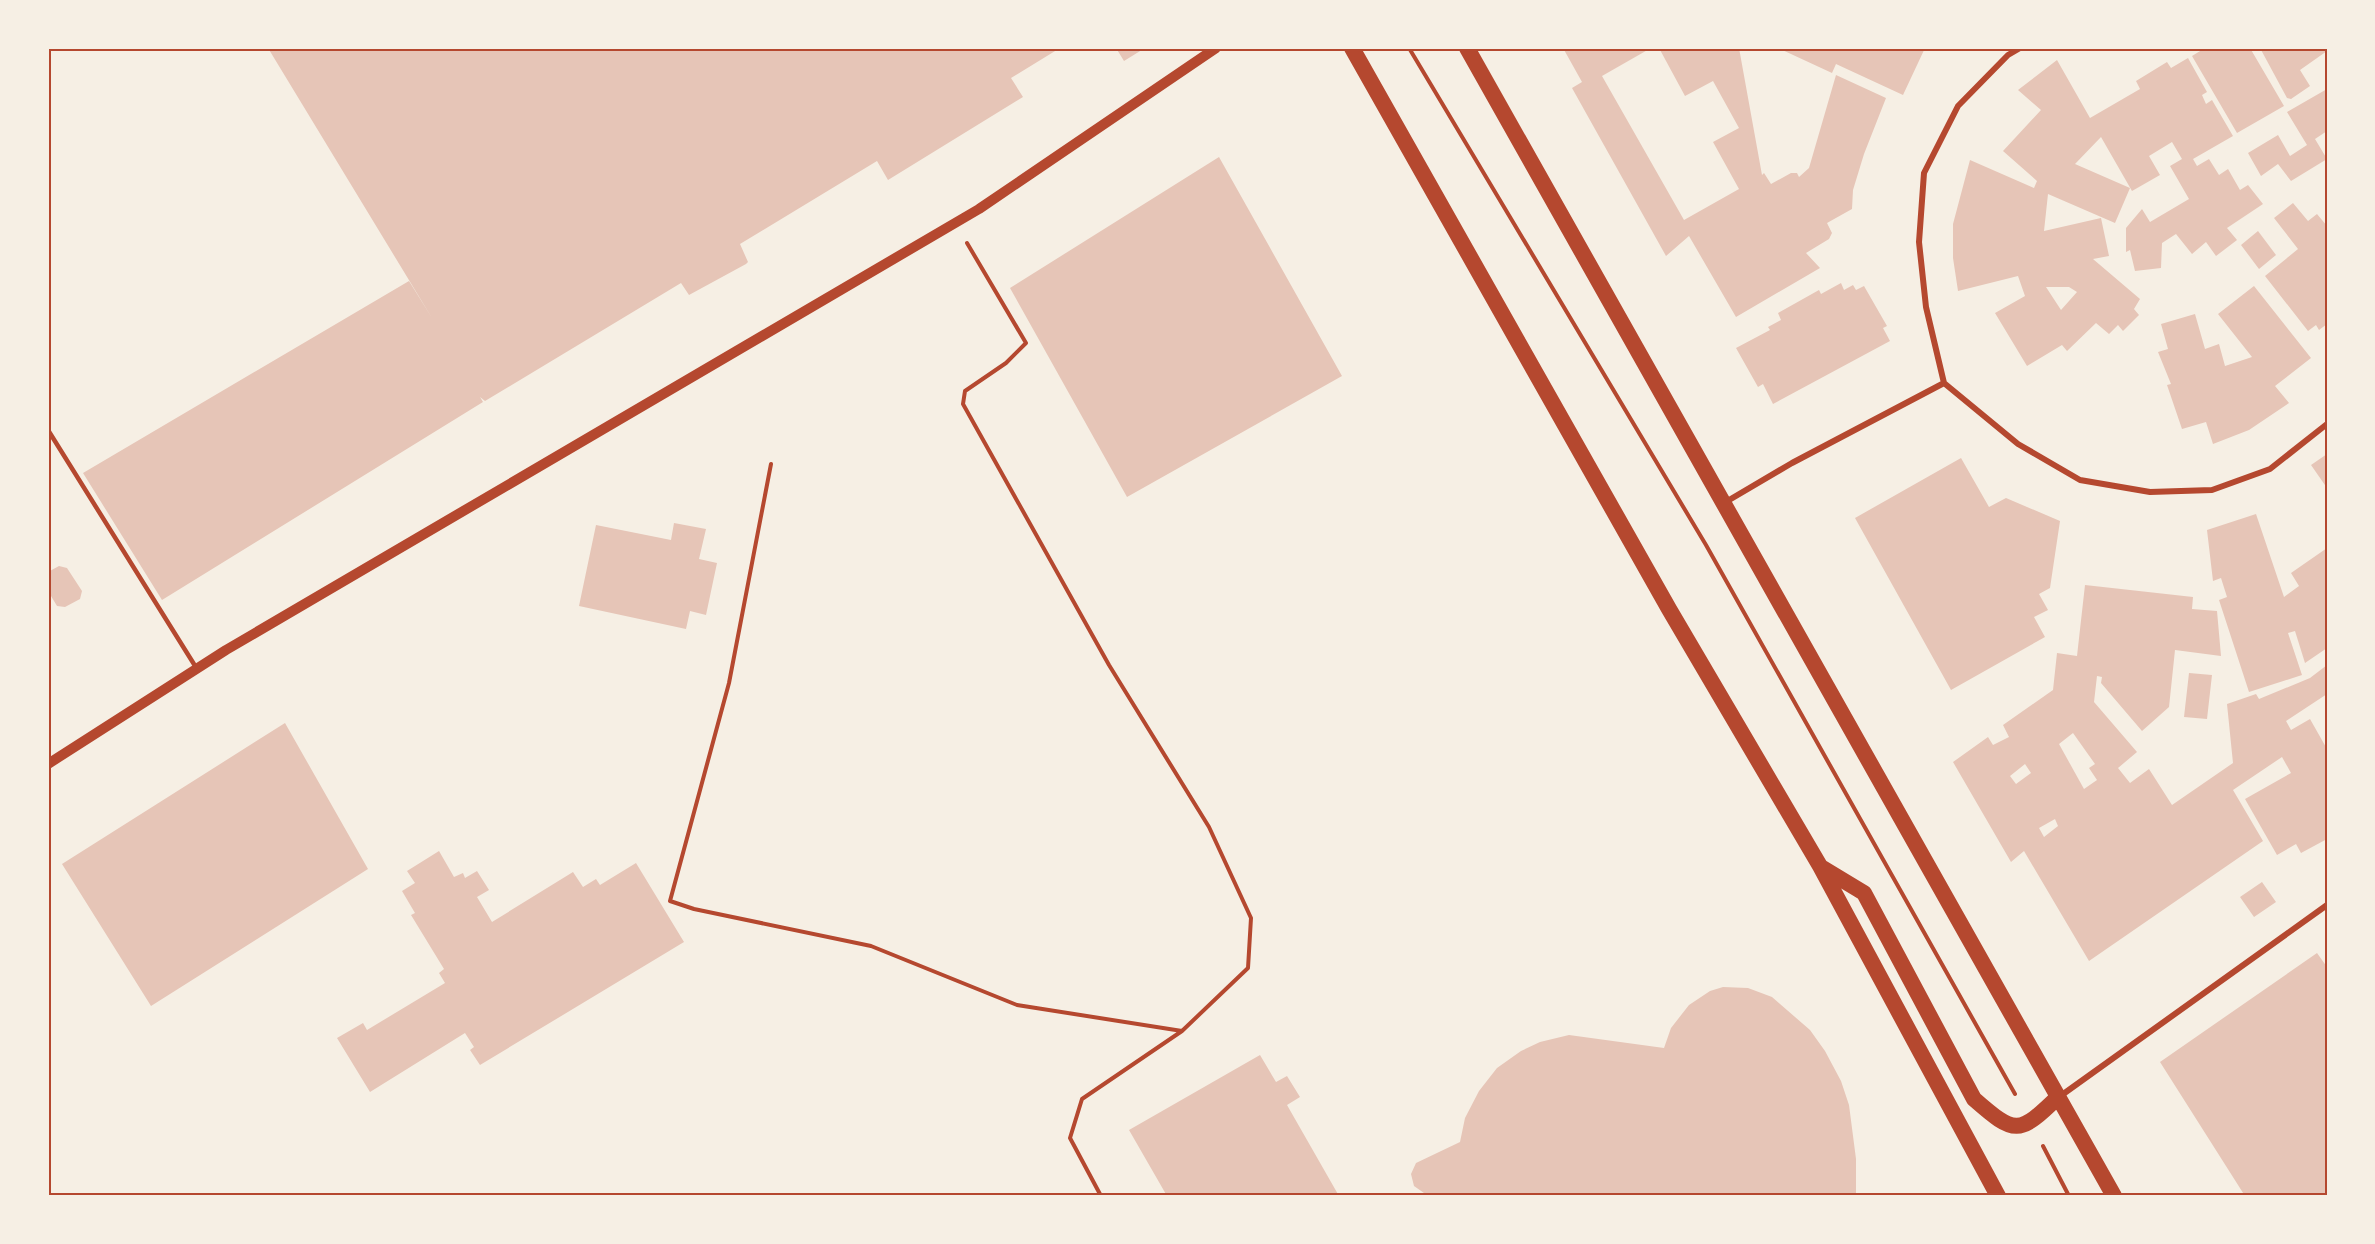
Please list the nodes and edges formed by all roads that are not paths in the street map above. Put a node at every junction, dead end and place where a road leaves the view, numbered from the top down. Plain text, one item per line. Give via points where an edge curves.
1 (1216, 48) edge
2 (1352, 48) edge
3 (1467, 48) edge
4 (2020, 48) edge
5 (1944, 383) junction
6 (2327, 423) edge
7 (48, 430) edge
8 (1724, 504) junction
9 (196, 669) junction
10 (48, 764) edge
11 (1820, 866) junction
12 (2327, 905) edge
13 (2058, 1097) junction
14 (1998, 1196) edge
15 (2114, 1196) edge

1 - 9 street via 956,223
2 - 11 highway via 1663,598
3 - 8 highway
4 - 5 street via 1958,105 1924,173 1919,242 1926,308
5 - 6 street via 2018,444 2080,480 2150,492 2212,490 2270,469
5 - 8 street via 1792,463
7 - 9 lane
8 - 13 highway
9 - 10 street
11 - 13 highway via 1864,893 1974,1099 1999,1121 2020,1126 2031,1123
11 - 14 highway
12 - 13 street
13 - 15 highway

